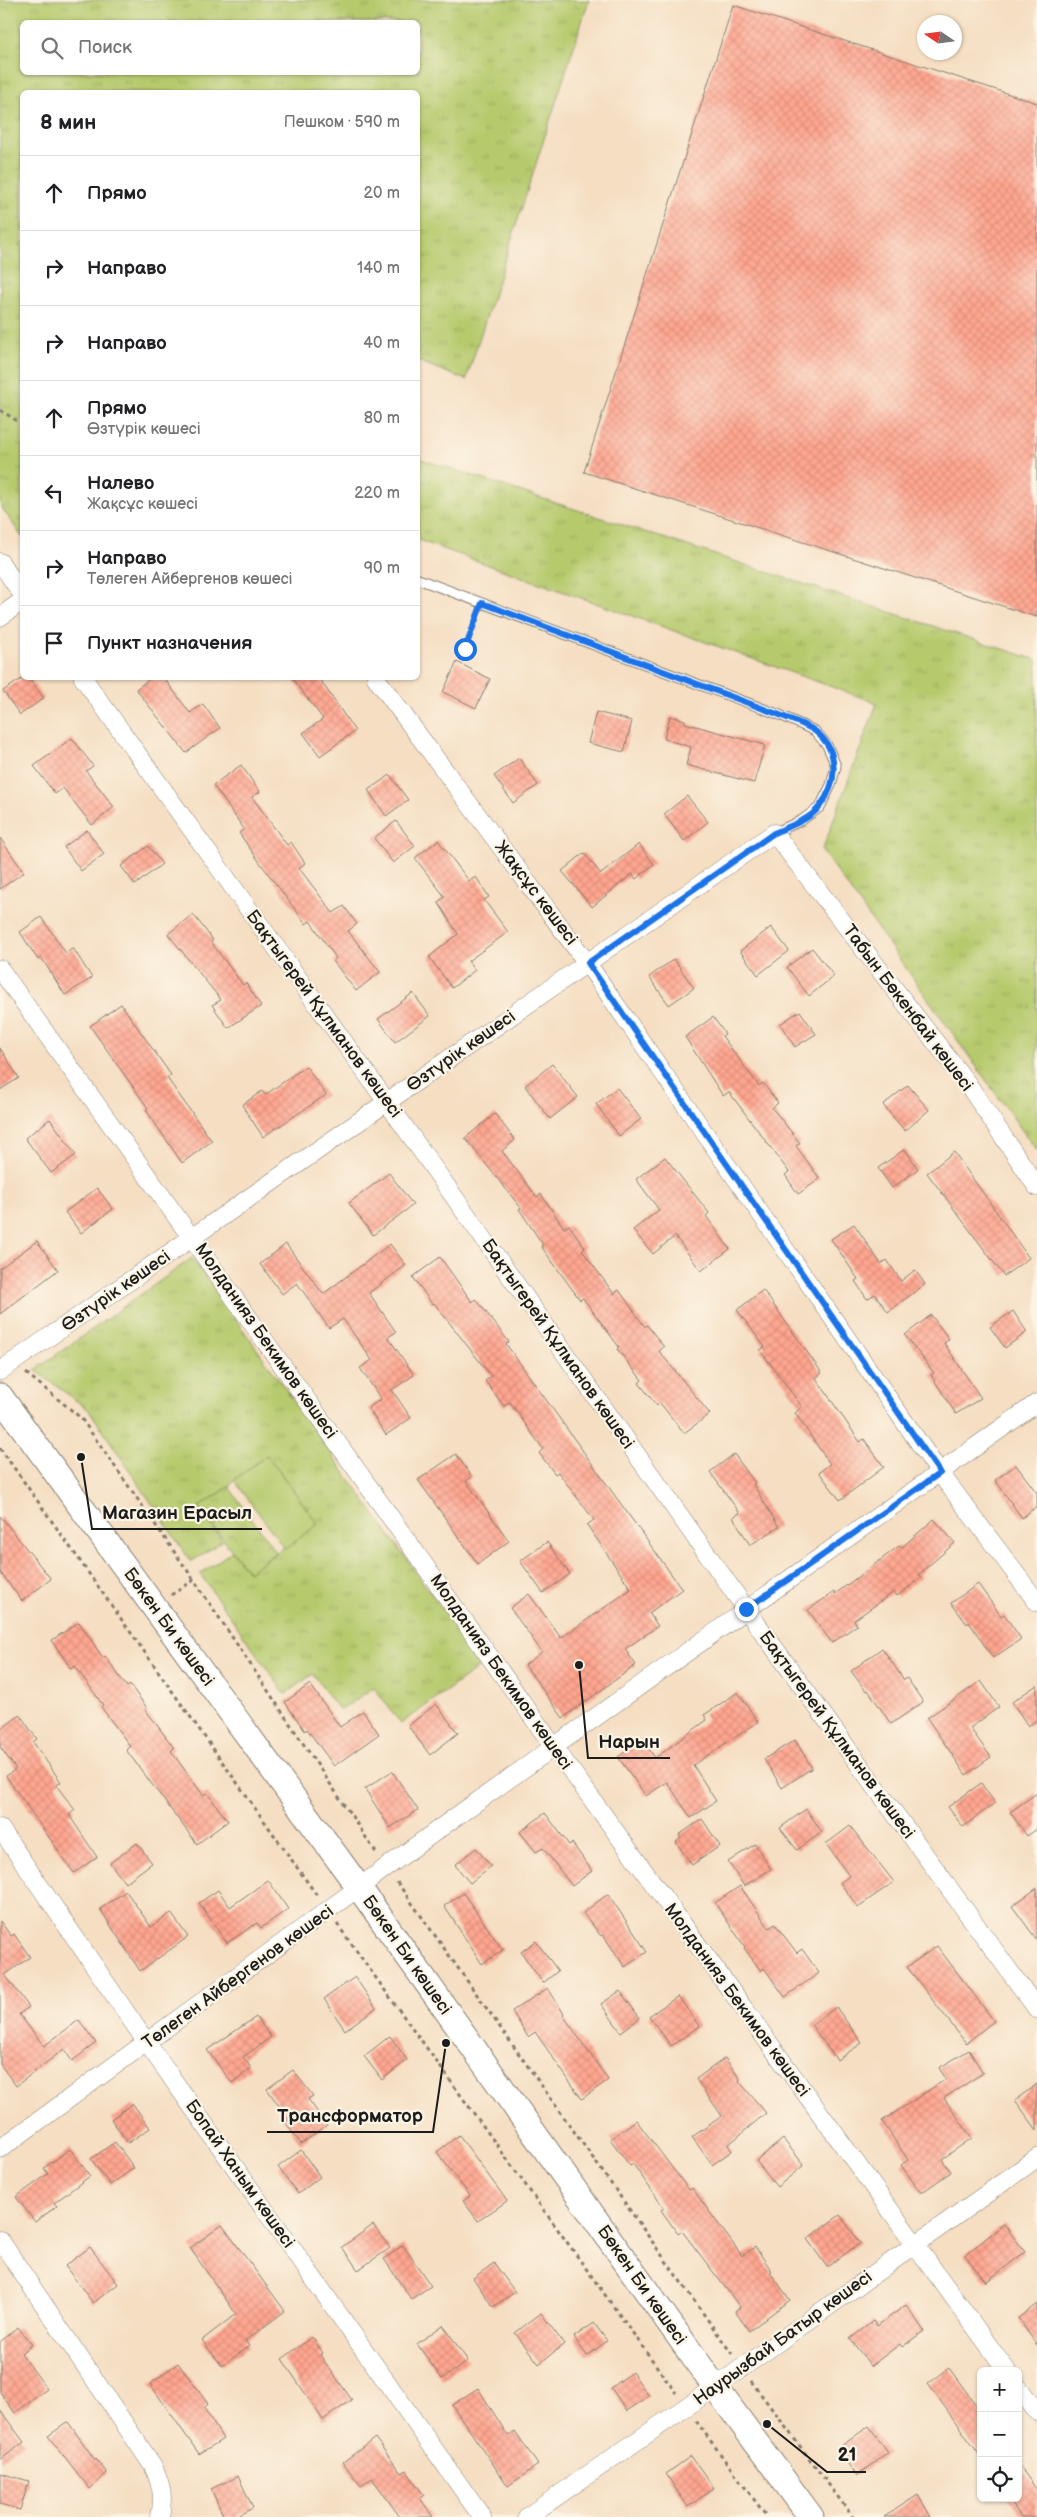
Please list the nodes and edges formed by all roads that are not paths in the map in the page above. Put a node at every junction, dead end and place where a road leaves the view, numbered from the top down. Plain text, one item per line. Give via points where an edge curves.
1 (0, 562) edge
2 (420, 580) edge
3 (20, 591) edge
4 (20, 602) edge
5 (0, 617) edge
6 (83, 680) edge
7 (377, 680) edge
8 (774, 833) junction
9 (588, 963) junction
10 (0, 969) edge
11 (387, 1102) junction
12 (1037, 1187) edge
13 (193, 1237) junction
14 (7, 1367) edge
15 (0, 1396) edge
16 (1037, 1403) edge
17 (940, 1473) junction
18 (1037, 1602) edge
19 (746, 1609) junction
20 (554, 1747) junction
21 (0, 1828) edge
22 (360, 1889) junction
23 (1037, 2009) edge
24 (147, 2043) junction
25 (0, 2149) edge
26 (1037, 2158) edge
27 (0, 2240) edge
28 (914, 2244) junction
29 (1004, 2367) edge
30 (715, 2387) junction
31 (1022, 2392) edge
32 (1037, 2412) edge
33 (160, 2517) edge
34 (482, 2517) edge
35 (527, 2517) edge
36 (811, 2517) edge

1 - 3 street
2 - 8 lane via 815,731 828,745 836,766 831,785 820,807
4 - 5 street
6 - 11 street, Бақтыгерей Құлманов көшесі
7 - 9 street, Жақсұс көшесі
8 - 9 street, Өзтүрік көшесі
8 - 12 street, Табын Бөкенбай көшесі via 967,1083
9 - 11 street, Өзтүрік көшесі
9 - 17 street, Жақсұс көшесі
10 - 13 street, Молданияз Бекимов көшесі
11 - 13 street, Өзтүрік көшесі
11 - 19 street, Бақтыгерей Құлманов көшесі
13 - 14 street, Өзтүрік көшесі
13 - 20 street, Молданияз Бекимов көшесі
15 - 22 street, Бөкен Би көшесі
16 - 17 street, Төлеген Айбергенов көшесі
17 - 18 street, Жақсұс көшесі
17 - 19 street, Төлеген Айбергенов көшесі
19 - 20 street, Төлеген Айбергенов көшесі
19 - 23 street, Бақтыгерей Құлманов көшесі
20 - 22 street, Төлеген Айбергенов көшесі
20 - 28 street, Молданияз Бекимов көшесі
21 - 24 street, Бопай Ханым көшесі
22 - 24 street, Төлеген Айбергенов көшесі
22 - 30 street, Бөкен Би көшесі
24 - 25 street, Төлеген Айбергенов көшесі
24 - 34 street, Бопай Ханым көшесі
26 - 28 street, Наурызбай Батыр көшесі
27 - 33 street via 153,2466 162,2484 164,2501
28 - 29 street, Молданияз Бекимов көшесі
28 - 30 street, Наурызбай Батыр көшесі
30 - 35 street, Наурызбай Батыр көшесі
30 - 36 street, Бөкен Би көшесі
31 - 32 street

